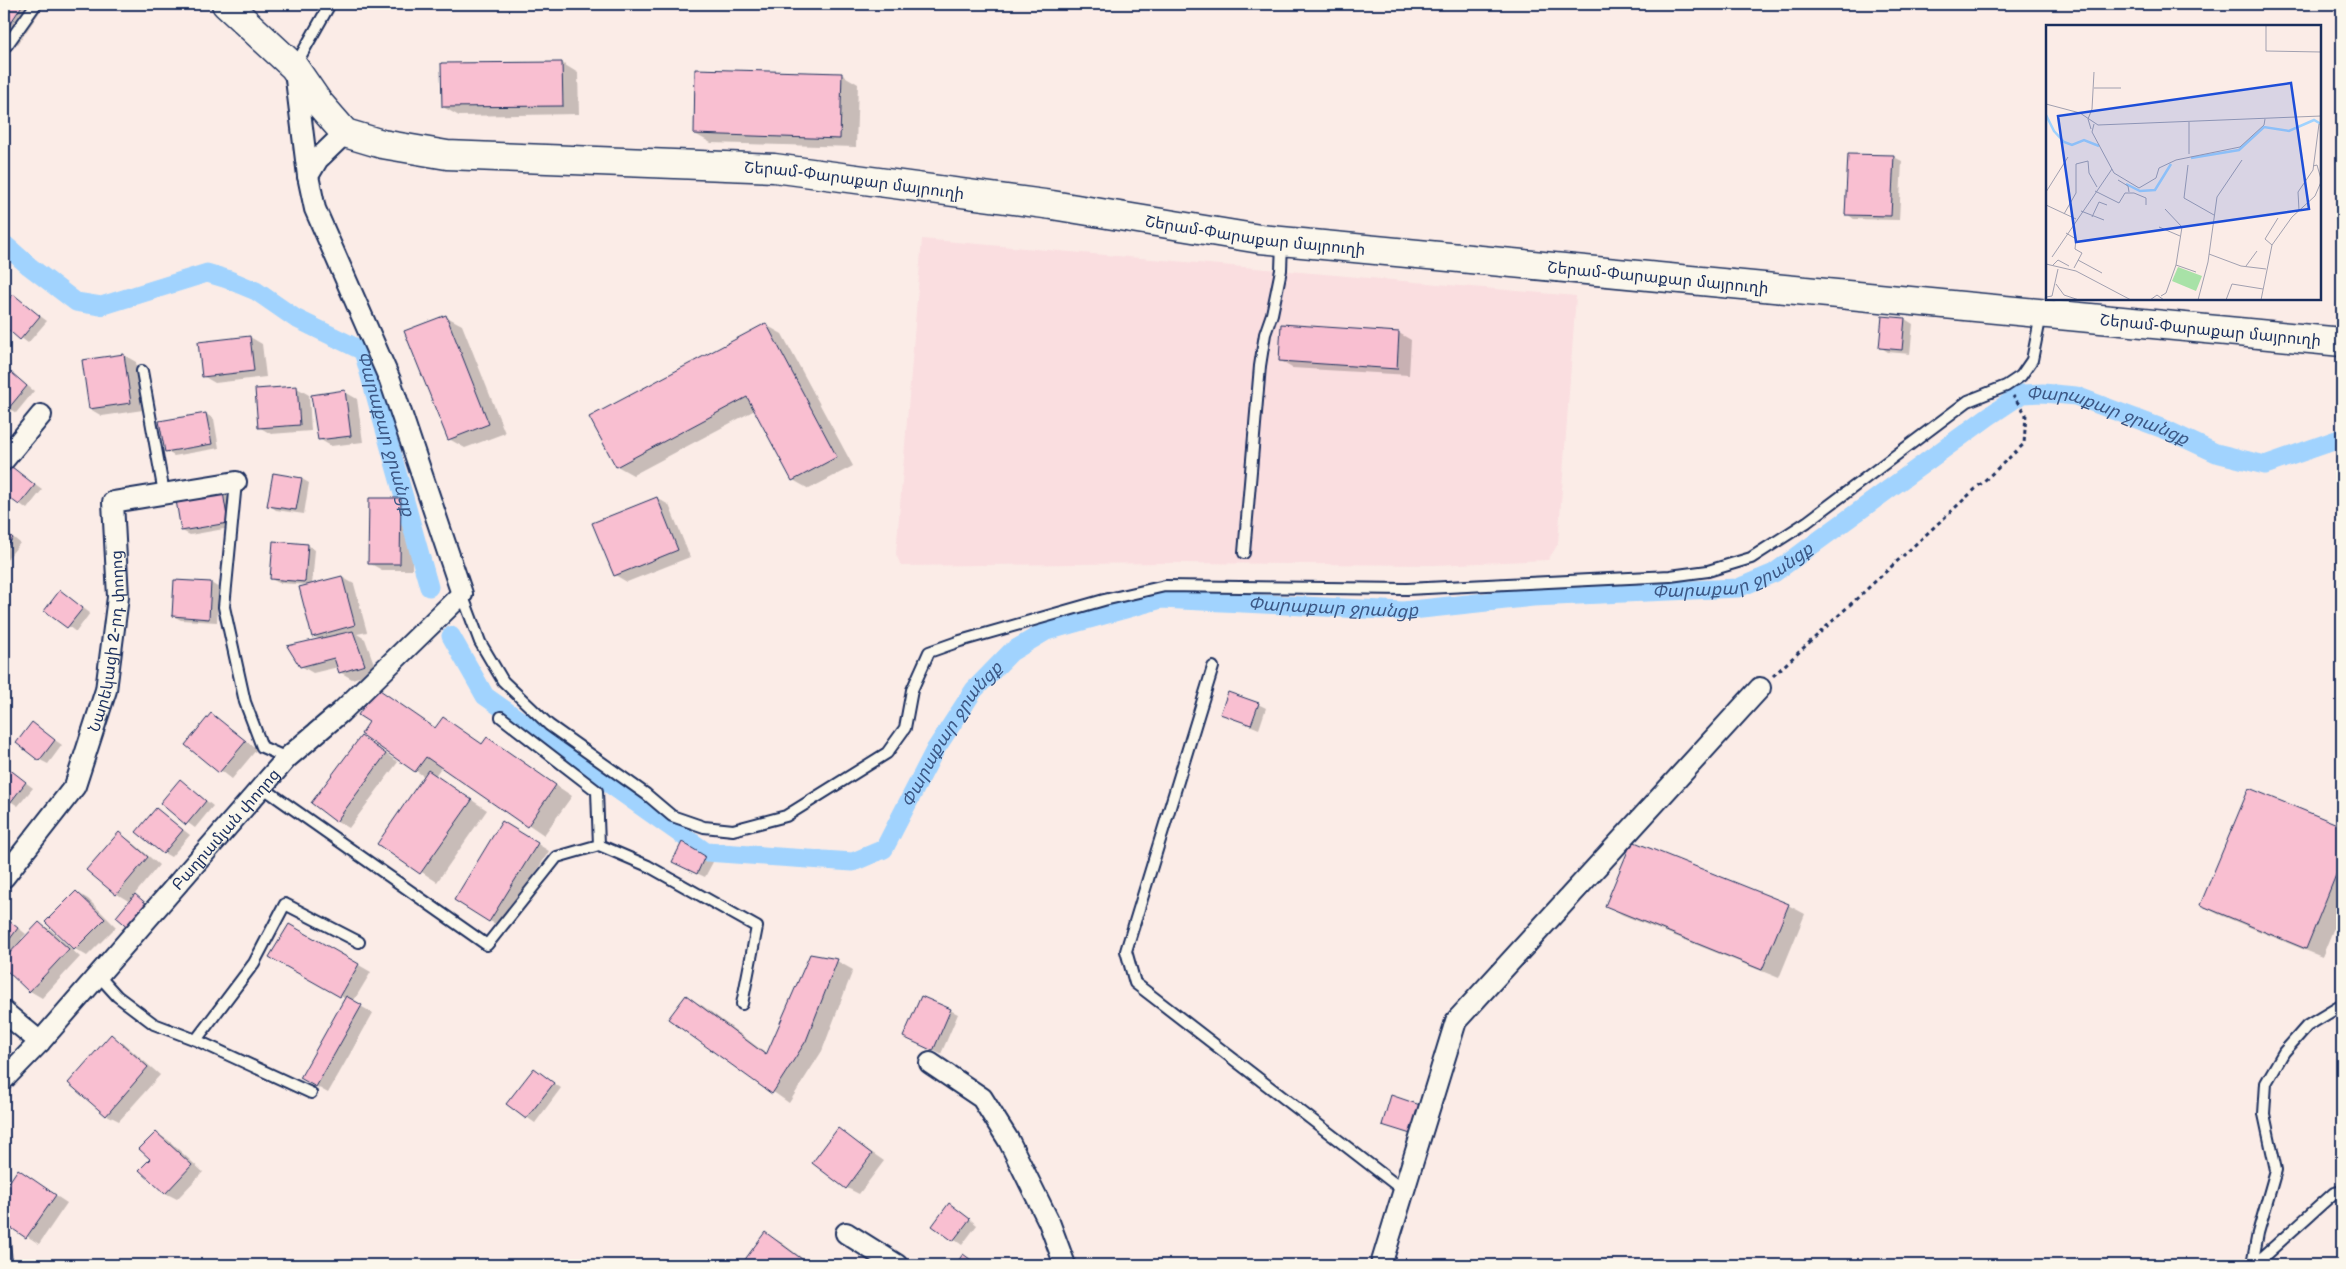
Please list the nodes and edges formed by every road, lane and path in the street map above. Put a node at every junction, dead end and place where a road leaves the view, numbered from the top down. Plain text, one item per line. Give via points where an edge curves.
1 (36, 4) edge
2 (226, 4) edge
3 (330, 4) edge
4 (7, 45) dead end
5 (294, 67) junction
6 (344, 133) junction
7 (308, 176) junction
8 (1282, 241) junction
9 (2041, 315) junction
10 (2342, 342) edge
11 (142, 371) dead end
12 (2006, 386) junction
13 (41, 415) dead end
14 (4, 460) edge
15 (236, 482) joint
16 (164, 493) junction
17 (1244, 553) dead end
18 (462, 594) junction
19 (1213, 667) dead end
20 (1760, 688) joint
21 (501, 717) dead end
22 (287, 758) junction
23 (262, 787) junction
24 (599, 844) junction
25 (4, 877) edge
26 (359, 942) dead end
27 (98, 975) junction
28 (742, 1004) dead end
29 (2342, 1005) edge
30 (4, 1012) edge
31 (196, 1040) junction
32 (40, 1042) junction
33 (930, 1063) dead end
34 (4, 1079) edge
35 (311, 1093) dead end
36 (1404, 1191) junction
37 (2342, 1191) edge
38 (846, 1233) dead end
39 (4, 1238) edge
40 (6, 1265) edge
41 (897, 1265) edge
42 (1065, 1265) edge
43 (1381, 1265) edge
44 (2253, 1265) edge

1 - 4 lane
2 - 5 street
3 - 5 lane
5 - 6 street
5 - 7 street
6 - 7 street via 318,159
6 - 8 street, Շերամ-Փարաքար մայրուղի via 382,144 448,155 774,168 1052,204
7 - 18 street via 315,209 390,380
8 - 9 street, Շերամ-Փարաքար մայրուղի
8 - 17 lane via 1281,270 1272,314 1264,334 1260,366
9 - 10 street, Շերամ-Փարաքար մայրուղի
9 - 12 lane via 2032,360 2021,376
11 - 16 lane
12 - 18 lane via 1968,401 1807,522 1751,558 1708,571 1662,577 1407,589 1165,586 944,646 928,652 912,690 905,728 887,753 786,816 733,830 704,827 672,816 550,725 503,681 480,642
12 - 20 path via 2026,414 2024,444
13 - 14 street
15 - 16 street, Նարեկացի 2-րդ փողոց
15 - 22 lane via 224,607 246,702 262,747
16 - 25 street, Նարեկացի 2-րդ փողոց via 113,502 118,597 106,690 75,786
18 - 22 street, Բաղրամյան փողոց via 341,712
19 - 36 lane via 1126,951 1135,984
20 - 36 street via 1456,1021
21 - 24 lane via 597,791
22 - 23 street, Բաղրամյան փողոց
23 - 24 lane via 487,945 557,857
23 - 27 street, Բաղրամյան փողոց
24 - 28 lane via 648,866 758,927
26 - 31 lane via 285,904 254,963
27 - 31 lane via 117,996 154,1024
27 - 32 street, Բաղրամյան փողոց
29 - 44 lane via 2307,1026 2284,1052 2266,1083 2264,1114 2276,1170 2258,1232
30 - 32 street
31 - 35 lane
32 - 34 street, Բաղրամյան փողոց
33 - 42 street via 982,1098 1009,1141
36 - 43 street
37 - 44 lane via 2334,1193
38 - 41 street
39 - 40 lane

